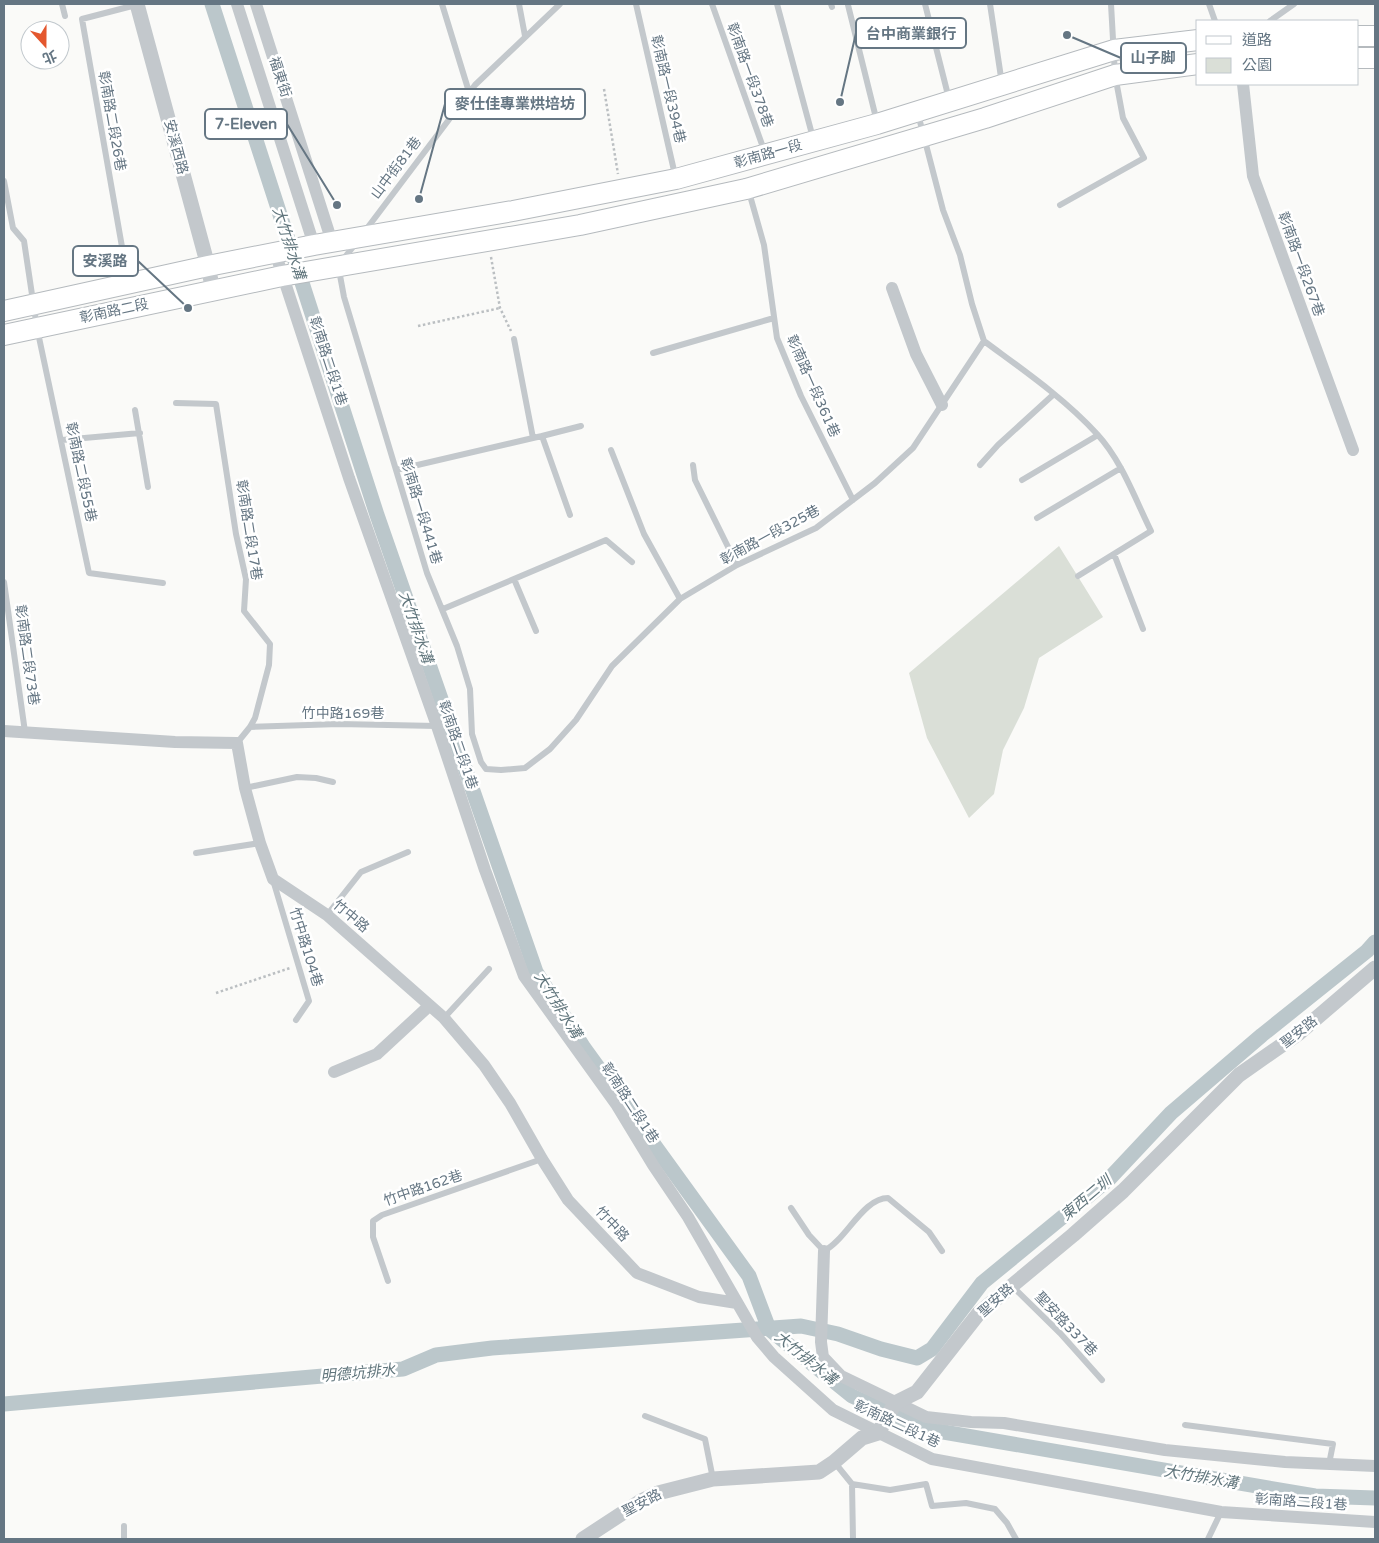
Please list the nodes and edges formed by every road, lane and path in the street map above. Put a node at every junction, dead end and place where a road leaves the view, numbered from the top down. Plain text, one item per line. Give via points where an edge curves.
1 (62, 4) edge
2 (137, 4) edge
3 (237, 4) edge
4 (256, 4) edge
5 (442, 4) edge
6 (519, 4) edge
7 (560, 4) edge
8 (636, 4) edge
9 (712, 4) edge
10 (777, 4) edge
11 (848, 4) edge
12 (925, 4) edge
13 (990, 4) edge
14 (1112, 4) edge
15 (1210, 4) edge
16 (1294, 4) edge
17 (65, 16) dead end
18 (1215, 20) edge
19 (1271, 20) edge
20 (261, 21) junction
21 (244, 26) junction
22 (525, 36) junction
23 (1359, 36) edge
24 (1375, 36) edge
25 (1196, 40) edge
26 (1114, 50) junction
27 (1359, 58) edge
28 (1375, 58) edge
29 (1196, 64) edge
30 (1115, 75) junction
31 (1002, 85) junction
32 (1243, 85) edge
33 (604, 89) dead end
34 (469, 92) junction
35 (949, 100) junction
36 (917, 110) junction
37 (290, 112) junction
38 (274, 118) junction
39 (877, 124) junction
40 (924, 136) junction
41 (814, 141) junction
42 (766, 156) junction
43 (307, 165) junction
44 (290, 170) junction
45 (676, 179) junction
46 (4, 181) edge
47 (748, 188) junction
48 (621, 190) junction
49 (1060, 205) dead end
50 (361, 236) junction
51 (488, 240) junction
52 (323, 243) junction
53 (276, 252) junction
54 (339, 265) junction
55 (208, 266) junction
56 (316, 270) junction
57 (282, 276) junction
58 (128, 284) junction
59 (892, 288) dead end
60 (213, 291) junction
61 (35, 304) junction
62 (500, 308) junction
63 (4, 311) edge
64 (774, 318) junction
65 (418, 326) dead end
66 (37, 328) junction
67 (4, 335) edge
68 (514, 339) joint
69 (984, 341) junction
70 (653, 352) dead end
71 (1054, 394) junction
72 (176, 403) dead end
73 (942, 405) junction
74 (135, 410) dead end
75 (581, 426) dead end
76 (140, 432) junction
77 (1098, 435) junction
78 (542, 436) junction
79 (533, 438) junction
80 (62, 440) junction
81 (611, 450) dead end
82 (1353, 450) dead end
83 (693, 465) dead end
84 (980, 465) dead end
85 (1121, 468) junction
86 (396, 470) junction
87 (1022, 480) dead end
88 (148, 487) dead end
89 (853, 500) junction
90 (570, 515) dead end
91 (1037, 518) dead end
92 (1114, 554) junction
93 (632, 562) dead end
94 (737, 565) junction
95 (1078, 576) dead end
96 (514, 579) junction
97 (4, 582) edge
98 (163, 583) dead end
99 (680, 599) junction
100 (443, 609) junction
101 (1143, 629) dead end
102 (536, 631) dead end
103 (437, 726) junction
104 (250, 727) junction
105 (4, 731) edge
106 (25, 732) junction
107 (237, 743) junction
108 (481, 762) joint
109 (333, 782) dead end
110 (246, 788) junction
111 (260, 843) junction
112 (408, 852) dead end
113 (196, 853) dead end
114 (272, 879) junction
115 (327, 915) junction
116 (298, 965) junction
117 (1375, 968) edge
118 (489, 969) dead end
119 (216, 993) dead end
120 (429, 1006) junction
121 (444, 1018) junction
122 (296, 1020) dead end
123 (334, 1072) dead end
124 (542, 1159) junction
125 (791, 1208) dead end
126 (824, 1251) junction
127 (942, 1251) dead end
128 (388, 1281) dead end
129 (1012, 1285) junction
130 (737, 1303) junction
131 (1102, 1380) dead end
132 (895, 1403) junction
133 (645, 1416) dead end
134 (1185, 1425) dead end
135 (878, 1433) junction
136 (834, 1462) junction
137 (1329, 1464) junction
138 (1375, 1466) edge
139 (713, 1479) junction
140 (852, 1484) junction
141 (1221, 1512) junction
142 (1375, 1522) edge
143 (124, 1526) dead end
144 (124, 1539) edge
145 (583, 1539) edge
146 (853, 1539) edge
147 (1016, 1539) edge
148 (1208, 1539) edge

1 - 17 lane
2 - 55 street, 安溪西路
2 - 58 lane, 彰南路二段26巷 via 82,19
3 - 21 street, 福東街
4 - 20 street, 福東街
5 - 34 lane
6 - 22 lane
7 - 22 lane, 山中街81巷
8 - 45 lane, 彰南路一段394巷
9 - 42 lane, 彰南路一段378巷
10 - 41 lane
11 - 39 lane
12 - 35 lane
13 - 31 lane
14 - 26 lane
15 - 18 lane
16 - 19 lane
20 - 21 street
20 - 37 street, 福東街
21 - 38 street, 福東街
22 - 34 lane, 山中街81巷
23 - 24 main road
25 - 26 main road, 彰南路一段
26 - 30 lane
26 - 31 main road, 彰南路一段
27 - 28 main road
29 - 30 main road, 彰南路一段
30 - 40 main road, 彰南路一段
30 - 49 lane via 1123,118 1144,158
31 - 35 main road, 彰南路一段
32 - 82 street, 彰南路一段267巷 via 1253,176
33 - 48 path
34 - 50 lane, 山中街81巷
35 - 36 main road, 彰南路一段
36 - 39 main road, 彰南路一段
36 - 40 lane
37 - 38 street
37 - 43 street, 福東街
38 - 44 street, 福東街
39 - 41 main road, 彰南路一段
40 - 47 main road, 彰南路一段
40 - 69 lane via 943,210 960,255
41 - 42 main road, 彰南路一段
42 - 45 main road, 彰南路一段
43 - 44 street
43 - 52 street, 福東街
44 - 52 street, 福東街
45 - 48 main road, 彰南路一段
46 - 61 lane, 彰南路二段55巷 via 13,228 24,241
47 - 51 main road, 彰南路一段 via 580,225
47 - 64 lane, 彰南路一段361巷 via 764,245
48 - 50 main road, 彰南路一段
50 - 52 main road, 彰南路一段
50 - 54 lane, 山中街81巷
51 - 54 main road, 彰南路一段
51 - 62 path
52 - 53 main road, 彰南路一段
52 - 54 main road, 福東街 via 336,249
52 - 56 main road
53 - 55 main road, 彰南路二段
53 - 57 street, 彰南路二段1巷
54 - 56 main road, 彰南路一段
54 - 86 lane, 彰南路一段441巷 via 344,297
55 - 58 main road, 彰南路二段
55 - 60 street, 安溪西路
56 - 57 main road, 彰南路二段
57 - 60 main road, 彰南路二段
57 - 103 street, 彰南路二段1巷
58 - 61 main road, 彰南路二段
59 - 73 street via 916,354
60 - 66 main road, 彰南路二段
61 - 63 main road, 彰南路二段
61 - 66 lane, 彰南路二段55巷
62 - 65 path
62 - 68 path
64 - 70 lane
64 - 89 lane, 彰南路一段361巷 via 777,338 801,396
66 - 67 main road, 彰南路二段
66 - 80 lane, 彰南路二段55巷
68 - 79 lane
69 - 71 lane
69 - 73 lane, 彰南路一段325巷
71 - 77 lane
71 - 84 lane
72 - 104 lane, 彰南路二段17巷 via 216,404 246,579 244,611 270,644 270,665
73 - 89 lane, 彰南路一段325巷 via 914,448
74 - 76 lane
75 - 78 lane
76 - 80 lane
76 - 88 lane
77 - 85 lane
77 - 87 lane
78 - 79 lane
78 - 90 lane
79 - 86 lane
80 - 98 lane, 彰南路二段55巷 via 89,573
81 - 99 lane via 644,534
83 - 94 lane via 695,480
85 - 91 lane
85 - 92 lane via 1151,532
86 - 100 lane, 彰南路一段441巷 via 427,573
89 - 94 lane, 彰南路一段325巷 via 816,528
92 - 95 lane
92 - 101 lane
93 - 96 lane via 606,540
94 - 99 lane, 彰南路一段325巷
96 - 100 lane
96 - 102 lane
97 - 106 lane, 彰南路二段73巷
99 - 108 lane, 彰南路一段325巷 via 612,666 576,720 550,750 525,768 486,769
100 - 108 lane, 彰南路一段441巷 via 470,688 472,734
103 - 104 lane, 竹中路169巷 via 339,724
103 - 130 street, 彰南路二段1巷 via 524,976 616,1104 688,1216
104 - 107 lane, 彰南路二段17巷
105 - 106 street
106 - 107 street
107 - 110 street
109 - 110 lane via 297,777
110 - 111 street
111 - 113 lane
111 - 114 street
112 - 115 lane via 361,872
114 - 115 street, 竹中路
114 - 116 lane, 竹中路104巷
115 - 120 street, 竹中路
116 - 119 path
116 - 122 lane, 竹中路104巷 via 309,1001
117 - 129 street, 聖安路 via 1299,1033 1239,1076 1123,1191
118 - 121 lane
120 - 121 street, 竹中路
120 - 123 street via 377,1054
121 - 124 street, 竹中路 via 489,1073
124 - 128 lane, 竹中路162巷 via 382,1215 373,1222 373,1237
124 - 130 street, 竹中路 via 568,1200 637,1273 699,1297
125 - 126 lane
126 - 127 lane via 833,1247 867,1208 882,1198 888,1198 928,1232
126 - 132 street via 823,1356 841,1376
129 - 131 lane, 聖安路337巷
129 - 132 street, 聖安路 via 979,1313 917,1392
130 - 135 street, 彰南路二段1巷 via 757,1337 774,1357 833,1410
132 - 135 street
132 - 137 street via 926,1417 1004,1423 1165,1450
133 - 139 lane via 705,1439
134 - 137 lane via 1333,1444
135 - 136 street, 聖安路 via 862,1438
135 - 141 street, 彰南路二段1巷 via 932,1459
136 - 139 street, 聖安路 via 819,1472
136 - 140 lane
137 - 138 street
139 - 145 street, 聖安路 via 641,1501
140 - 146 lane
140 - 147 lane via 890,1490 926,1484 932,1506 966,1503 995,1509
141 - 142 street, 彰南路二段1巷
141 - 148 lane
143 - 144 lane

